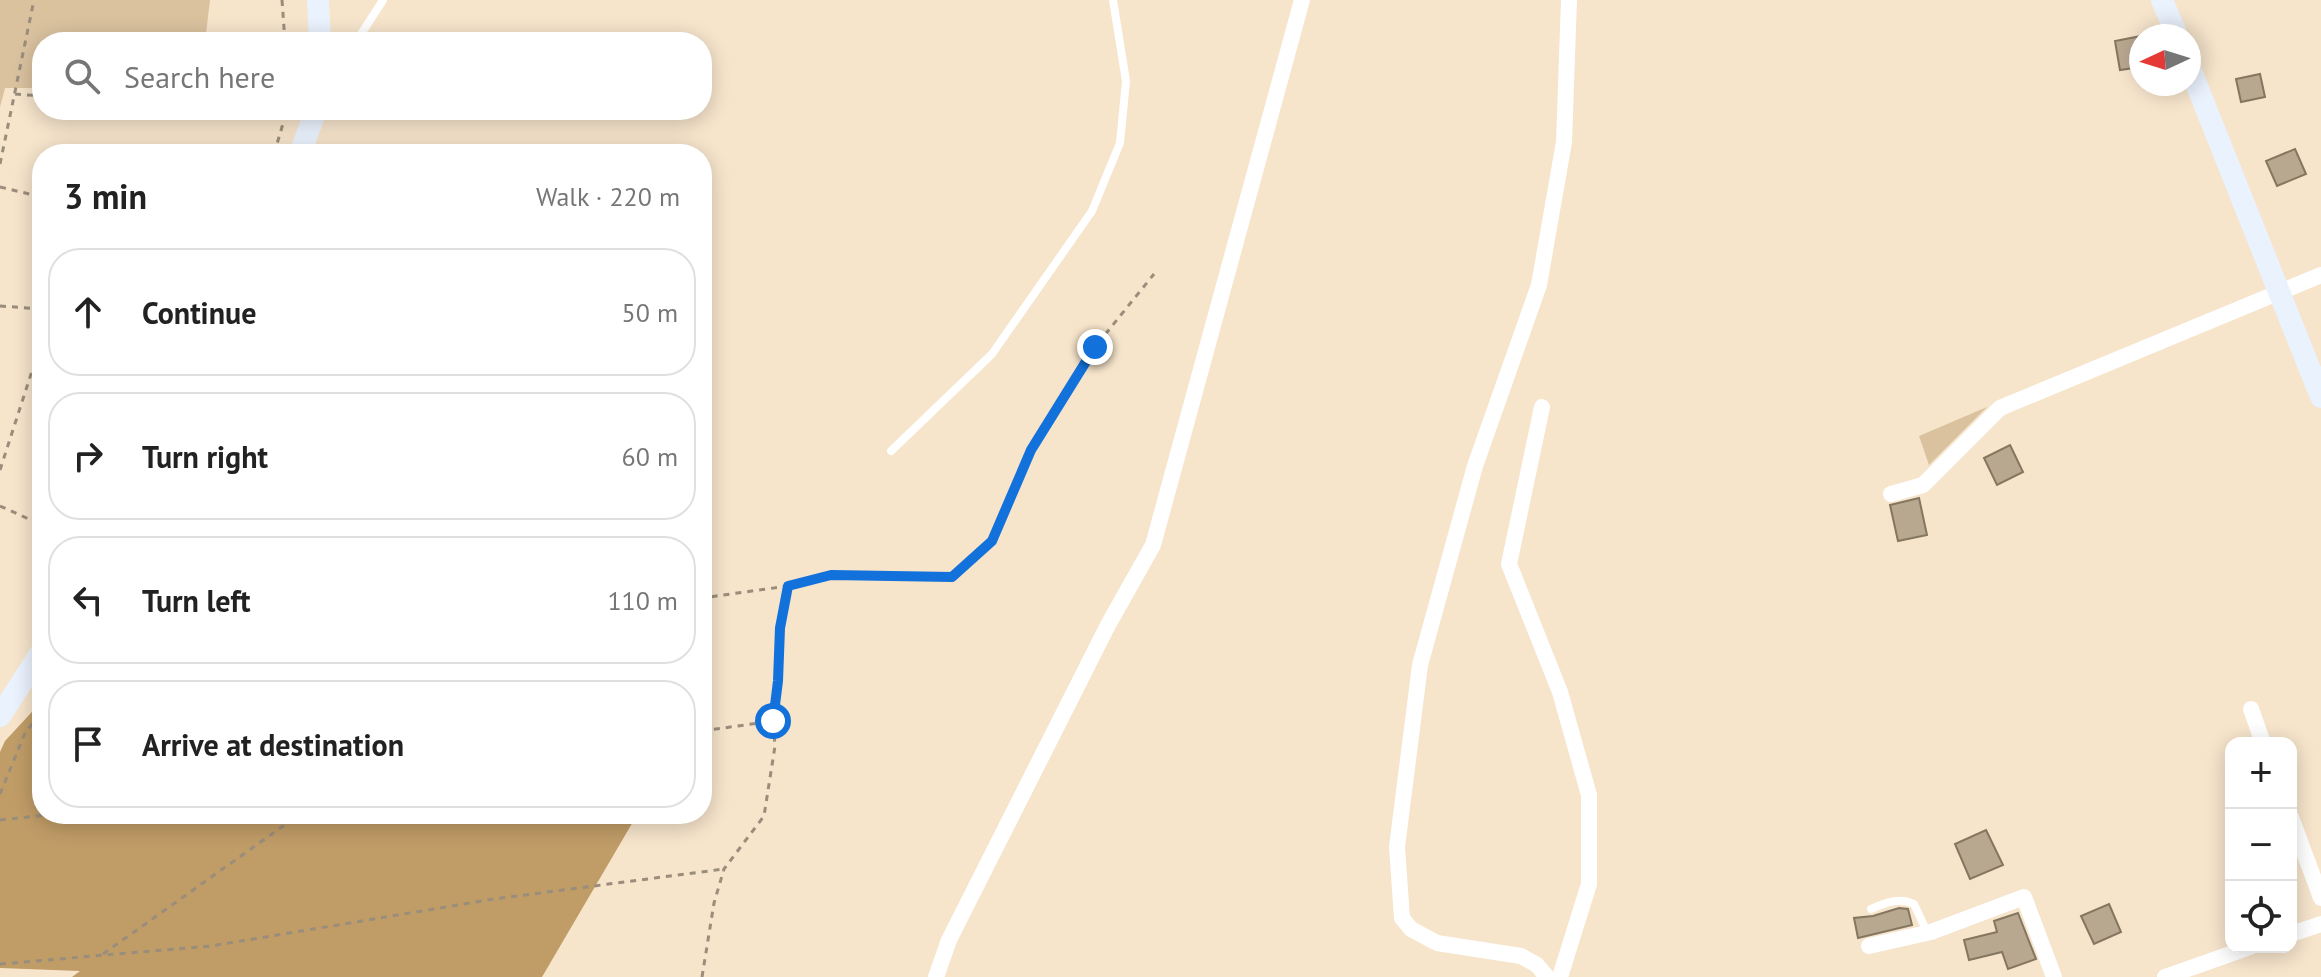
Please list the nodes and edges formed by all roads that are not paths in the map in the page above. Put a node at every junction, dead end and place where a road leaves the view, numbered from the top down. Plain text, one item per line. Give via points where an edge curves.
1 (318, 0) edge
2 (383, 0) edge
3 (1113, 0) edge
4 (1302, 0) edge
5 (1569, 0) edge
6 (2162, 0) edge
7 (2172, 24) edge
8 (320, 32) edge
9 (362, 32) edge
10 (2201, 96) edge
11 (312, 120) edge
12 (304, 144) edge
13 (2321, 275) edge
14 (2279, 292) junction
15 (2321, 397) edge
16 (1542, 407) dead end
17 (891, 451) dead end
18 (1891, 494) dead end
19 (32, 666) edge
20 (2251, 709) dead end
21 (0, 716) edge
22 (2261, 737) edge
23 (2297, 833) edge
24 (2321, 898) edge
25 (1871, 909) dead end
26 (2321, 924) edge
27 (2297, 932) edge
28 (1927, 933) junction
29 (1869, 946) dead end
30 (2233, 953) edge
31 (936, 977) edge
32 (1547, 977) edge
33 (1560, 977) edge
34 (2054, 977) edge
35 (2165, 977) edge

1 - 8 street
2 - 9 lane
3 - 17 lane via 1126,81 1120,143 1092,211 992,354
4 - 31 street via 1153,545 949,940
5 - 32 street via 1564,142 1539,285 1475,466 1420,665 1397,847 1402,918 1411,929 1437,943 1521,956
6 - 7 street
10 - 14 street
11 - 12 street
13 - 14 street
14 - 15 street
14 - 18 street via 2000,408 1923,485
16 - 33 street via 1509,564 1560,692 1589,795 1589,884
19 - 21 street
20 - 22 street
23 - 24 street
25 - 28 lane via 1891,901 1914,904
26 - 27 street
28 - 29 street
28 - 34 street via 2024,897
30 - 35 street

